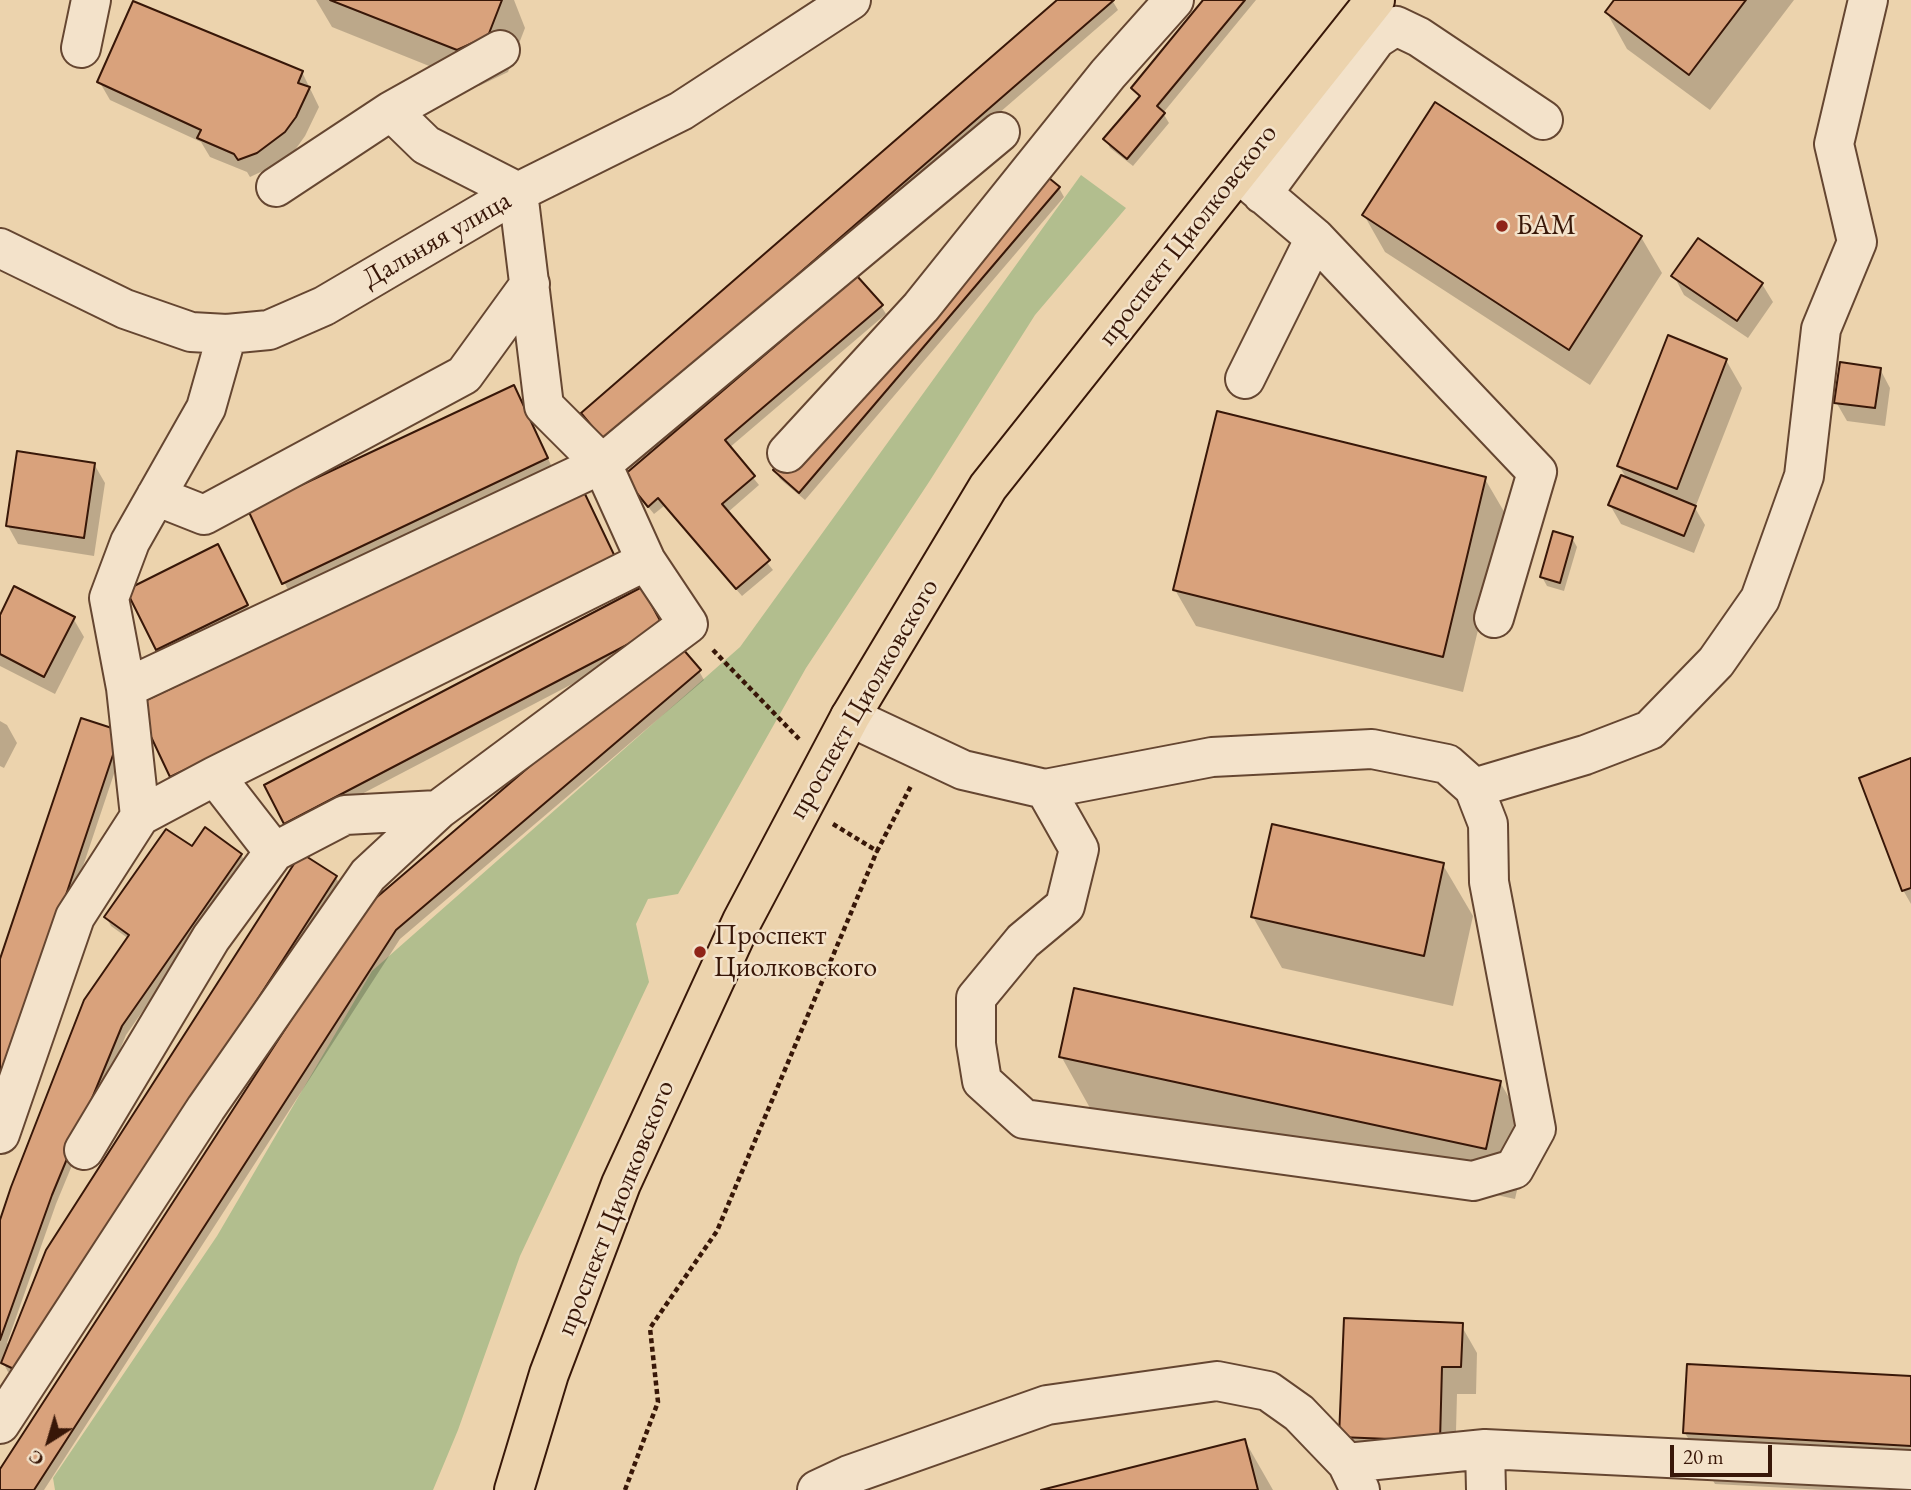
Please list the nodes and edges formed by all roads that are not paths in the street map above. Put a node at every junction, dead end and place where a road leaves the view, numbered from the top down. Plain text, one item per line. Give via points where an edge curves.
1 (91, 0) edge
2 (850, 0) edge
3 (1174, 0) edge
4 (1374, 0) edge
5 (1868, 0) edge
6 (81, 48) dead end
7 (500, 50) dead end
8 (391, 111) junction
9 (1543, 120) dead end
10 (1000, 132) dead end
11 (1250, 183) junction
12 (276, 187) dead end
13 (518, 192) junction
14 (1315, 238) junction
15 (0, 248) edge
16 (530, 284) junction
17 (227, 334) junction
18 (1245, 379) dead end
19 (786, 453) dead end
20 (602, 464) junction
21 (156, 496) junction
22 (646, 561) junction
23 (1494, 618) dead end
24 (126, 688) junction
25 (850, 717) junction
26 (215, 776) junction
27 (1474, 788) junction
28 (1045, 789) junction
29 (439, 810) junction
30 (140, 816) junction
31 (274, 852) junction
32 (0, 1135) edge
33 (84, 1150) dead end
34 (0, 1424) edge
35 (1485, 1449) junction
36 (1911, 1471) edge
37 (1353, 1476) edge
38 (514, 1490) edge
39 (817, 1490) edge
40 (1486, 1490) edge

1 - 6 street
2 - 13 street, Дальняя улица via 681,111
3 - 19 street via 1108,74 921,307
4 - 11 main road, проспект Циолковского
5 - 27 street via 1834,144 1857,242 1821,329 1804,476 1760,599 1716,662 1650,730
7 - 8 street
8 - 12 street
8 - 13 street via 426,145
9 - 11 street via 1396,26 1376,39
10 - 20 street
11 - 14 street
11 - 25 main road, проспект Циолковского via 988,487
13 - 16 street
13 - 17 street, Дальняя улица via 324,306 270,330
14 - 18 street
14 - 23 street via 1537,472
15 - 17 street, Дальняя улица via 125,309 191,332
16 - 20 street via 544,406
16 - 21 street via 464,375 204,515
17 - 21 street via 206,408
20 - 22 street
20 - 24 street
21 - 24 street via 130,542 110,598
22 - 26 street
22 - 29 street via 688,624
24 - 30 street
25 - 28 street via 963,770
25 - 38 main road, проспект Циолковского via 742,921 621,1184 549,1374
26 - 30 street
26 - 31 street
27 - 28 street via 1447,764 1372,749 1212,757
27 - 28 street via 1488,824 1489,882 1536,1129 1514,1169 1474,1181 1024,1119 982,1081 976,998 1023,941 1065,906 1079,849
29 - 31 street via 345,815
29 - 34 street via 368,875 206,1108
30 - 32 street via 75,916
31 - 33 street via 211,938
35 - 36 street
35 - 37 street
35 - 40 street
37 - 39 street via 1299,1413 1268,1391 1217,1381 1047,1405

